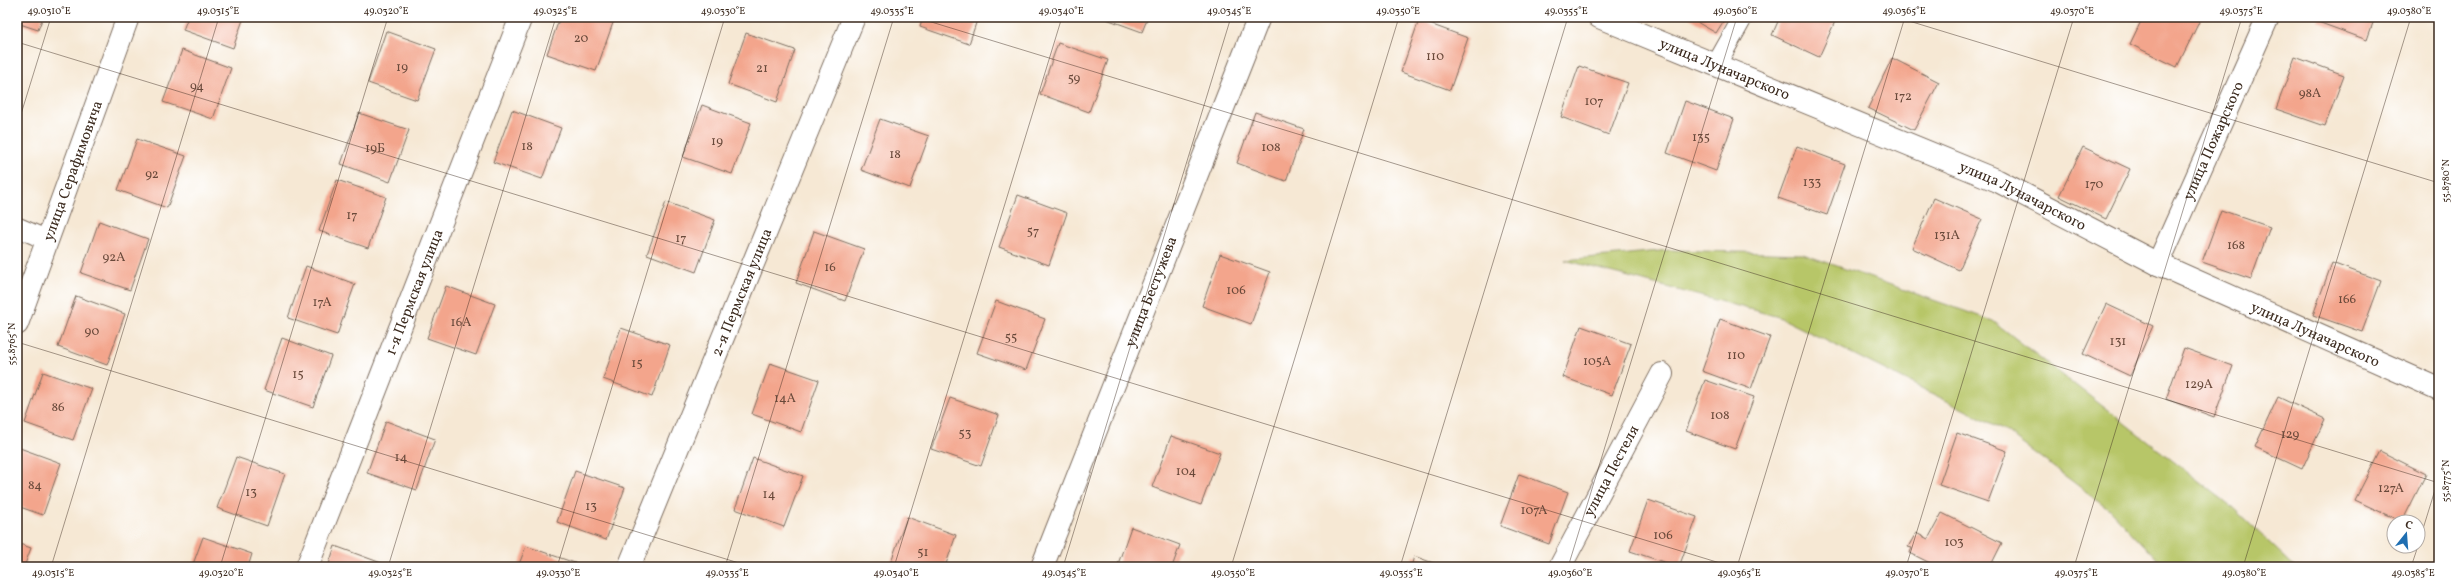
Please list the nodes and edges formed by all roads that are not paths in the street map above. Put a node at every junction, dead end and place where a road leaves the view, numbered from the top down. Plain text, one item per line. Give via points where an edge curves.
1 (128, 17) edge
2 (521, 17) edge
3 (854, 17) edge
4 (1259, 17) edge
5 (1599, 17) edge
6 (1743, 17) edge
7 (2268, 17) edge
8 (1716, 65) junction
9 (17, 227) edge
10 (48, 240) junction
11 (2158, 264) junction
12 (17, 324) edge
13 (1662, 374) dead end
14 (2439, 389) edge
15 (306, 567) edge
16 (629, 567) edge
17 (1042, 567) edge
18 (1560, 567) edge

1 - 10 street, улица Серафимовича
2 - 15 street, 1-я Пермская улица
3 - 16 street, 2-я Пермская улица
4 - 17 street, улица Бестужева
5 - 8 street, улица Луначарского
6 - 8 lane
7 - 11 street, улица Пожарского
8 - 11 street, улица Луначарского via 1998,181
9 - 10 lane
10 - 12 street, улица Серафимовича
11 - 14 street, улица Луначарского
13 - 18 street, улица Пестеля

